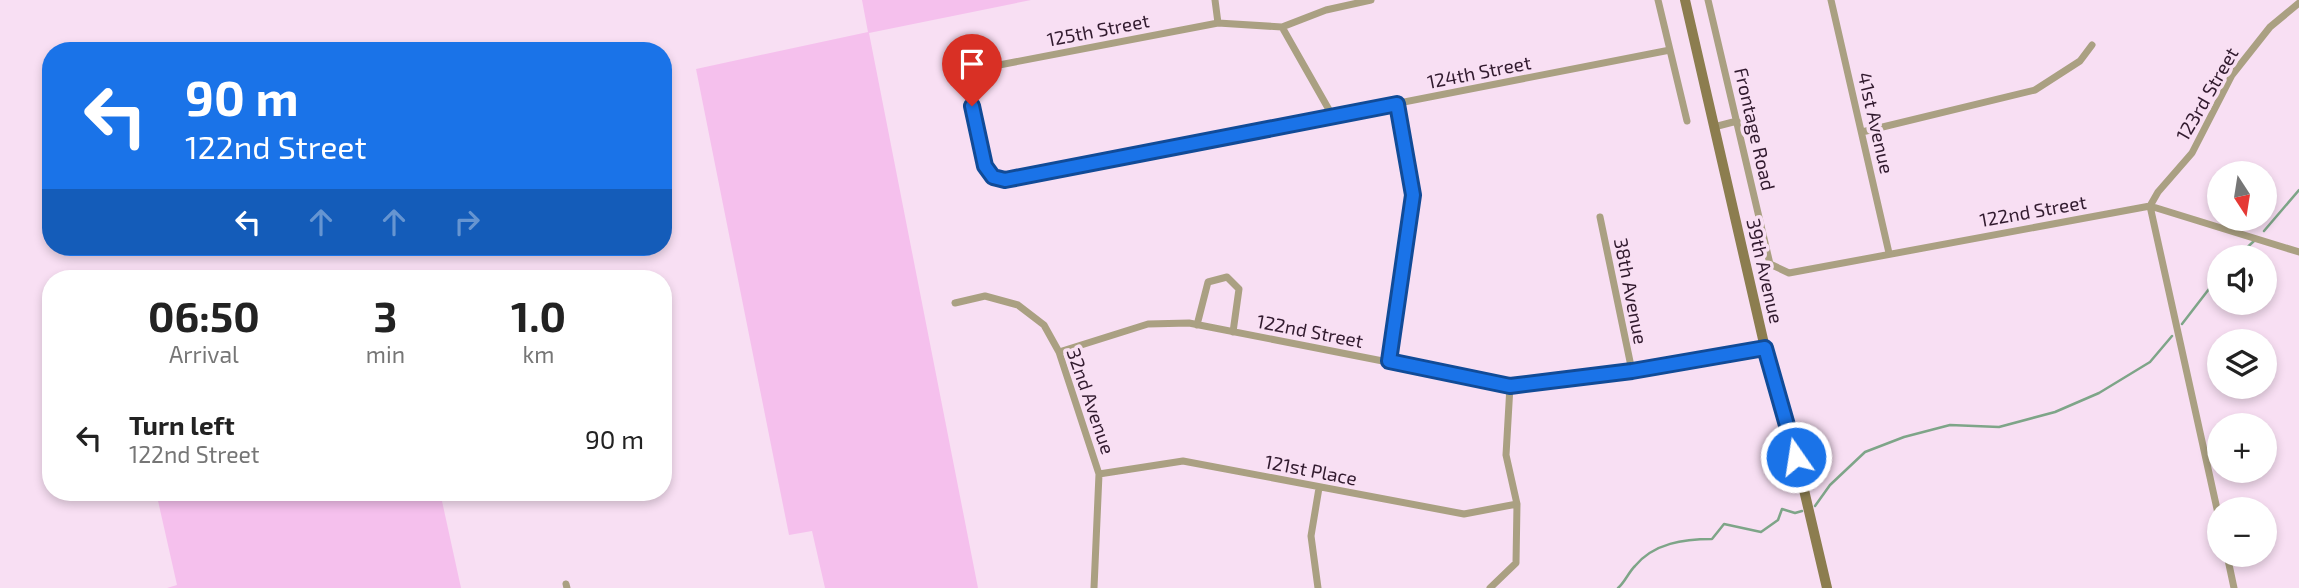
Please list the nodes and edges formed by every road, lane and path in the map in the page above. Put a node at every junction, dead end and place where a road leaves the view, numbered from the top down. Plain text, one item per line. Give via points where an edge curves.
1 (1215, 0) edge
2 (1371, 0) edge
3 (1658, 0) edge
4 (1685, 0) edge
5 (1708, 0) edge
6 (1831, 0) edge
7 (2299, 3) edge
8 (1218, 23) junction
9 (1282, 27) junction
10 (2092, 45) dead end
11 (1670, 50) junction
12 (1397, 104) junction
13 (1332, 115) junction
14 (1687, 121) dead end
15 (1737, 121) junction
16 (1714, 127) junction
17 (1862, 132) junction
18 (1005, 180) joint
19 (2150, 206) junction
20 (1600, 217) dead end
21 (2299, 252) edge
22 (1889, 253) junction
23 (1770, 264) joint
24 (955, 303) dead end
25 (1197, 325) junction
26 (1233, 332) junction
27 (1765, 348) junction
28 (1059, 352) junction
29 (1389, 361) junction
30 (1632, 371) junction
31 (1510, 386) junction
32 (1099, 474) junction
33 (1319, 488) junction
34 (2214, 497) edge
35 (1517, 504) junction
36 (2230, 567) edge
37 (1094, 588) edge
38 (1318, 588) edge
39 (1490, 588) edge
40 (1827, 588) edge
41 (2234, 588) edge

1 - 8 street
2 - 9 street, 125th Street
3 - 11 street
4 - 16 main road, 39th Avenue
5 - 15 street, Frontage Road
6 - 17 street, 41st Avenue
7 - 19 street, 123rd Street via 2270,27 2232,75 2192,153
8 - 9 street, 125th Street
8 - 18 street, 125th Street via 994,66 983,74 972,106 985,166 993,177
9 - 13 street
10 - 17 street via 2072,67 2035,90
11 - 12 street, 124th Street
11 - 14 street
12 - 13 street, 124th Street
12 - 29 street via 1413,195
13 - 18 street, 124th Street
15 - 16 street
15 - 23 street, Frontage Road
16 - 27 main road, 39th Avenue
17 - 22 street, 41st Avenue
19 - 21 street, 122nd Street
19 - 22 street, 122nd Street
19 - 34 street
20 - 30 street, 38th Avenue
22 - 23 street, 122nd Street via 1789,273
24 - 28 street, 32nd Avenue via 985,296 1018,305 1044,326
25 - 26 street, 122nd Street
25 - 26 street via 1209,282 1227,277 1239,289
25 - 28 street, 122nd Street via 1148,324
26 - 29 street, 122nd Street
27 - 30 street, 122nd Street
27 - 40 main road, 39th Avenue via 1785,409
28 - 32 street, 32nd Avenue
29 - 31 street, 122nd Street
30 - 31 street, 122nd Street
31 - 35 street via 1506,455
32 - 33 street, 121st Place via 1183,461
32 - 37 street, 32nd Avenue
33 - 35 street, 121st Place via 1464,514
33 - 38 street via 1311,536
35 - 39 street via 1516,563
36 - 41 street

